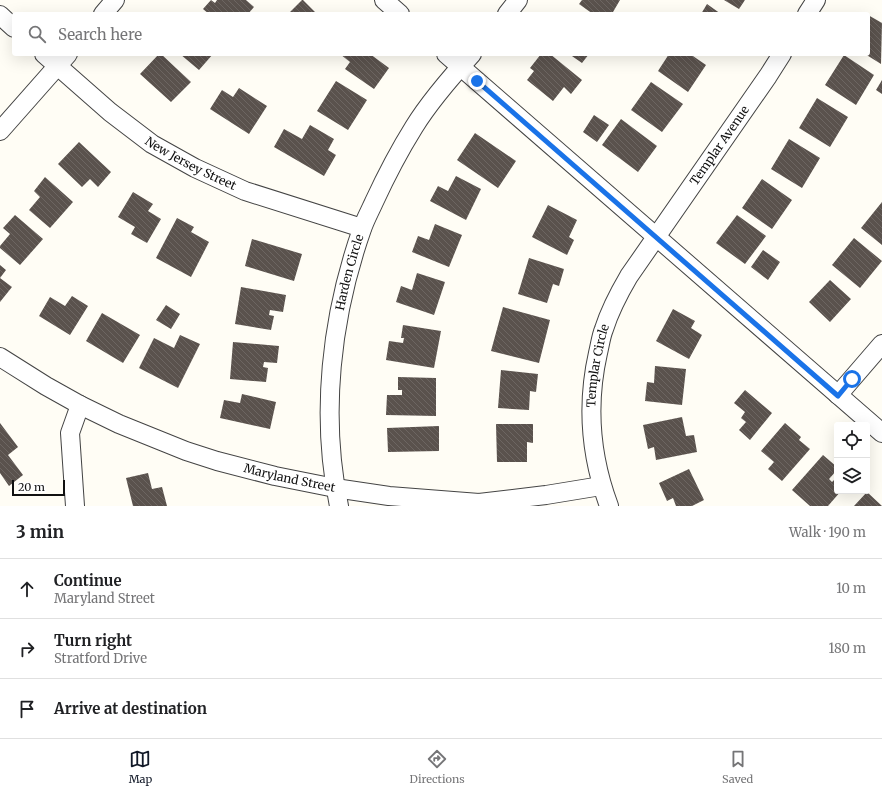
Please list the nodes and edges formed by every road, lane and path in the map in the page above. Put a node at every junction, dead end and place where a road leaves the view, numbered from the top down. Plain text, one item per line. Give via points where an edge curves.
1 (115, 0) edge
2 (384, 0) edge
3 (518, 0) edge
4 (816, 0) edge
5 (105, 12) edge
6 (398, 12) edge
7 (509, 12) edge
8 (808, 12) edge
9 (0, 16) edge
10 (12, 26) edge
11 (50, 56) edge
12 (453, 56) edge
13 (781, 56) edge
14 (62, 60) edge
15 (466, 60) edge
16 (0, 131) edge
17 (362, 228) junction
18 (656, 237) junction
19 (882, 344) edge
20 (0, 357) edge
21 (838, 396) junction
22 (80, 405) junction
23 (882, 433) edge
24 (601, 486) junction
25 (335, 488) junction
26 (75, 506) edge
27 (339, 506) edge
28 (609, 506) edge

1 - 5 street
2 - 6 street
3 - 7 street
4 - 8 street
9 - 10 street
11 - 14 street, New Jersey Street
12 - 15 street
13 - 18 street, Templar Avenue
14 - 16 street
14 - 17 street, New Jersey Street via 110,112 152,144 195,168 245,191
15 - 17 street, Harden Circle via 414,127 385,178
15 - 18 street
17 - 25 street, Harden Circle via 346,281 334,342 330,410
18 - 21 street
18 - 24 street, Templar Circle via 629,276 612,306 603,330 591,389 591,430
19 - 21 street
20 - 22 street, Maryland Street
21 - 23 street
22 - 25 street, Maryland Street via 119,424 192,453 275,476
22 - 26 street via 70,433
24 - 25 street, Maryland Street via 478,503 389,496
24 - 28 street, Templar Circle
25 - 27 street, Harden Circle

